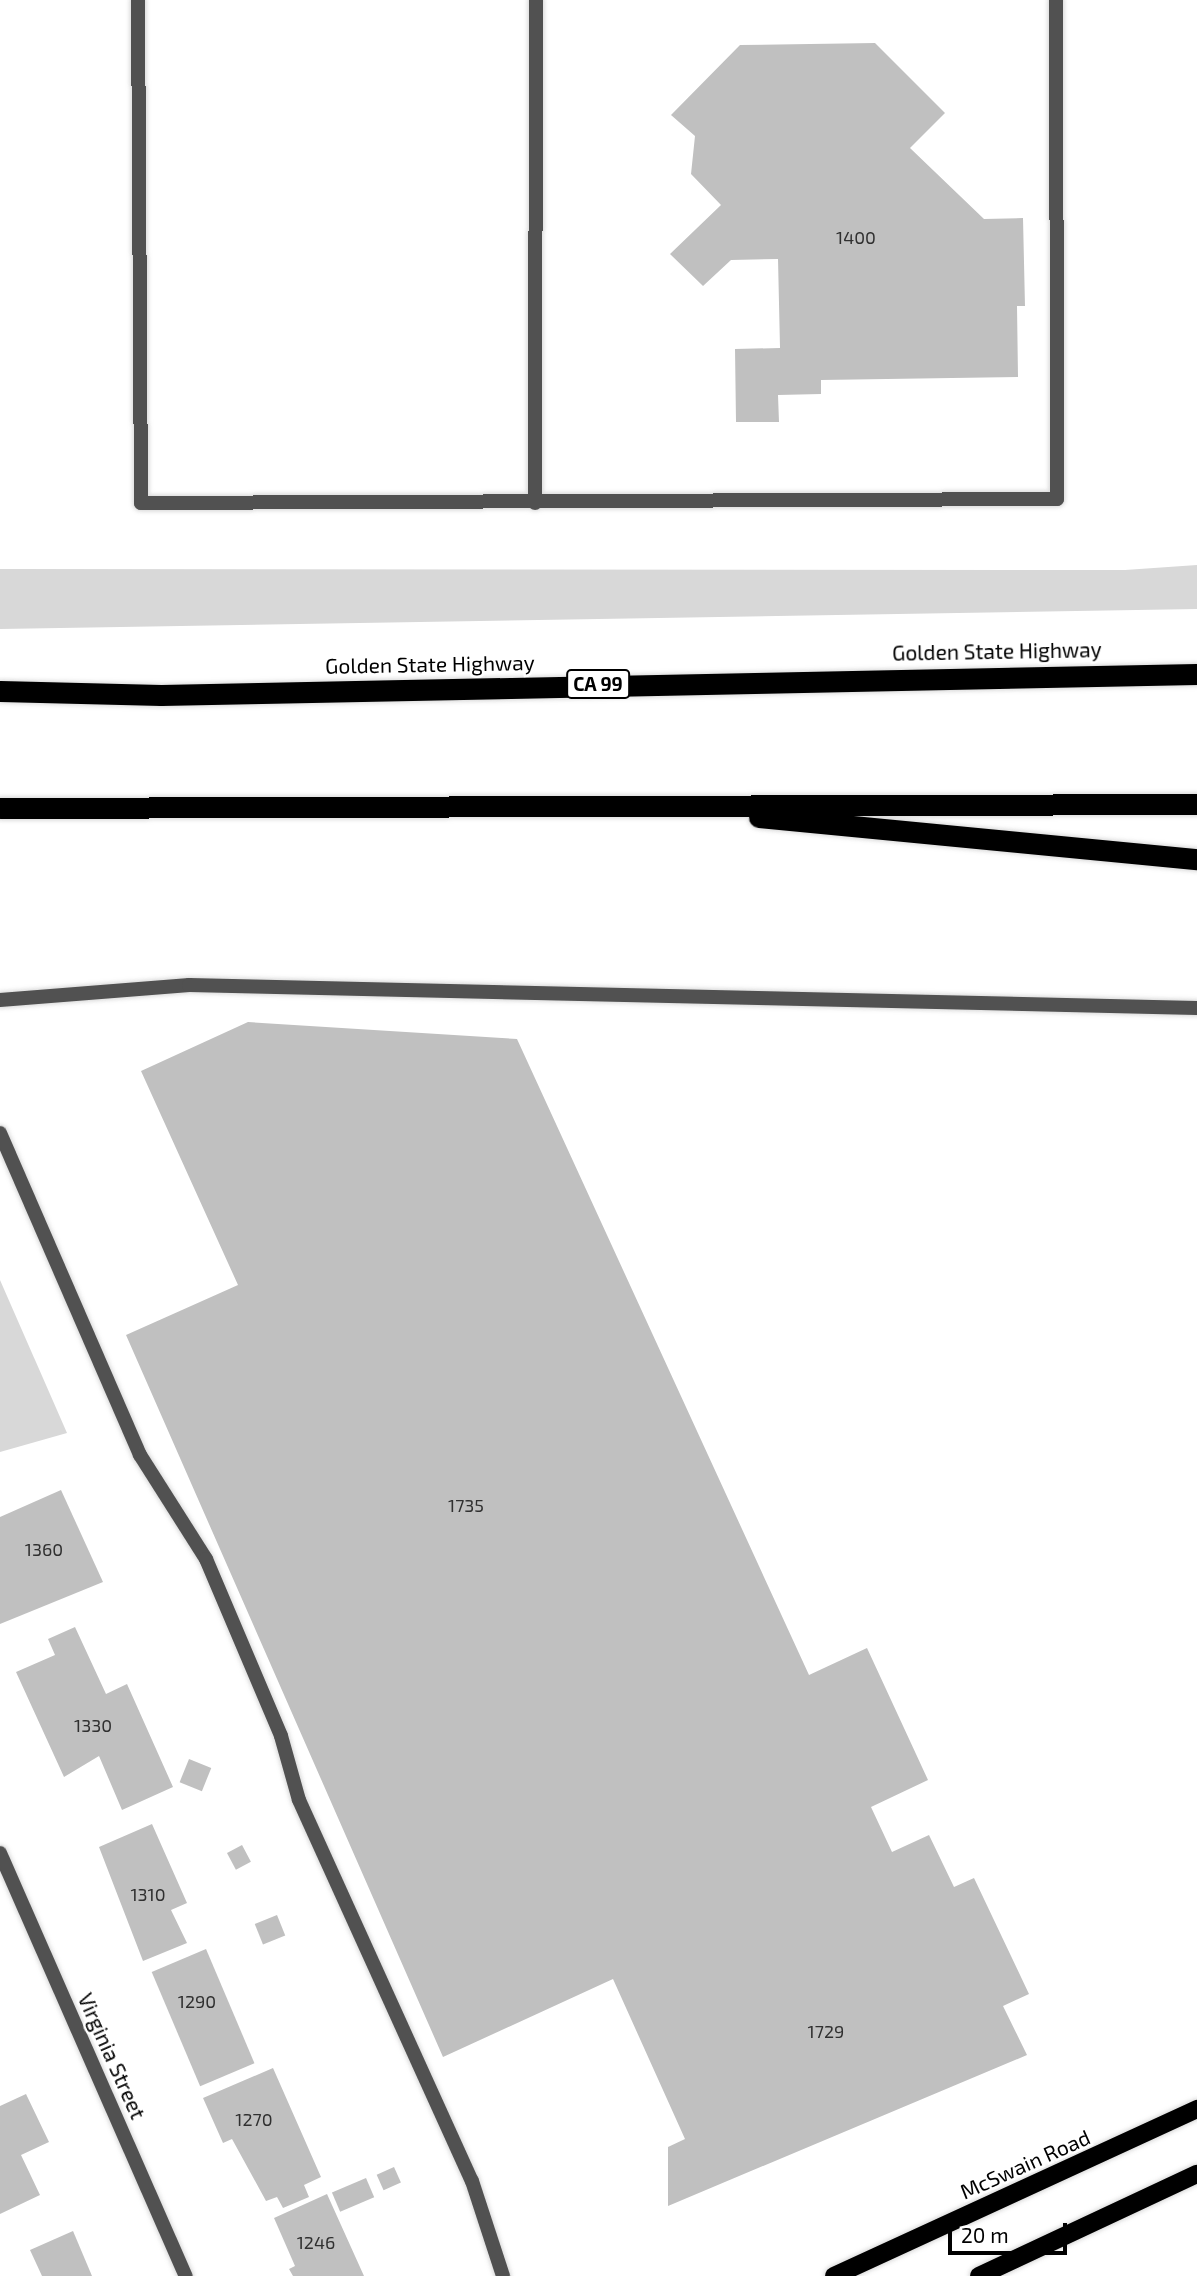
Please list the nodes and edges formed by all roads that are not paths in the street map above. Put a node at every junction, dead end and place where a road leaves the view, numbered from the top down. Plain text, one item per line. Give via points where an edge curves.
1 (138, 0) edge
2 (536, 0) edge
3 (1056, 0) edge
4 (535, 503) junction
5 (1197, 662) edge
6 (1197, 674) edge
7 (965, 675) junction
8 (0, 691) edge
9 (1197, 804) edge
10 (645, 806) junction
11 (0, 808) edge
12 (1197, 859) edge
13 (0, 1000) edge
14 (1197, 1007) edge
15 (0, 1133) edge
16 (0, 1853) edge
17 (1197, 2109) edge
18 (1197, 2174) edge
19 (186, 2276) edge
20 (503, 2276) edge
21 (834, 2276) edge
22 (979, 2276) edge

1 - 4 street via 141,503
2 - 4 street
3 - 4 street via 1058,499
5 - 7 highway
6 - 7 highway, Golden State Highway / CA 99
7 - 8 highway, Golden State Highway / CA 99 via 161,695
9 - 10 highway
10 - 11 highway
10 - 12 highway
13 - 14 street via 189,985
15 - 20 street via 140,1455 206,1559 281,1737 299,1800 472,2181
16 - 19 street, Virginia Street
17 - 21 main road, McSwain Road
18 - 22 main road

